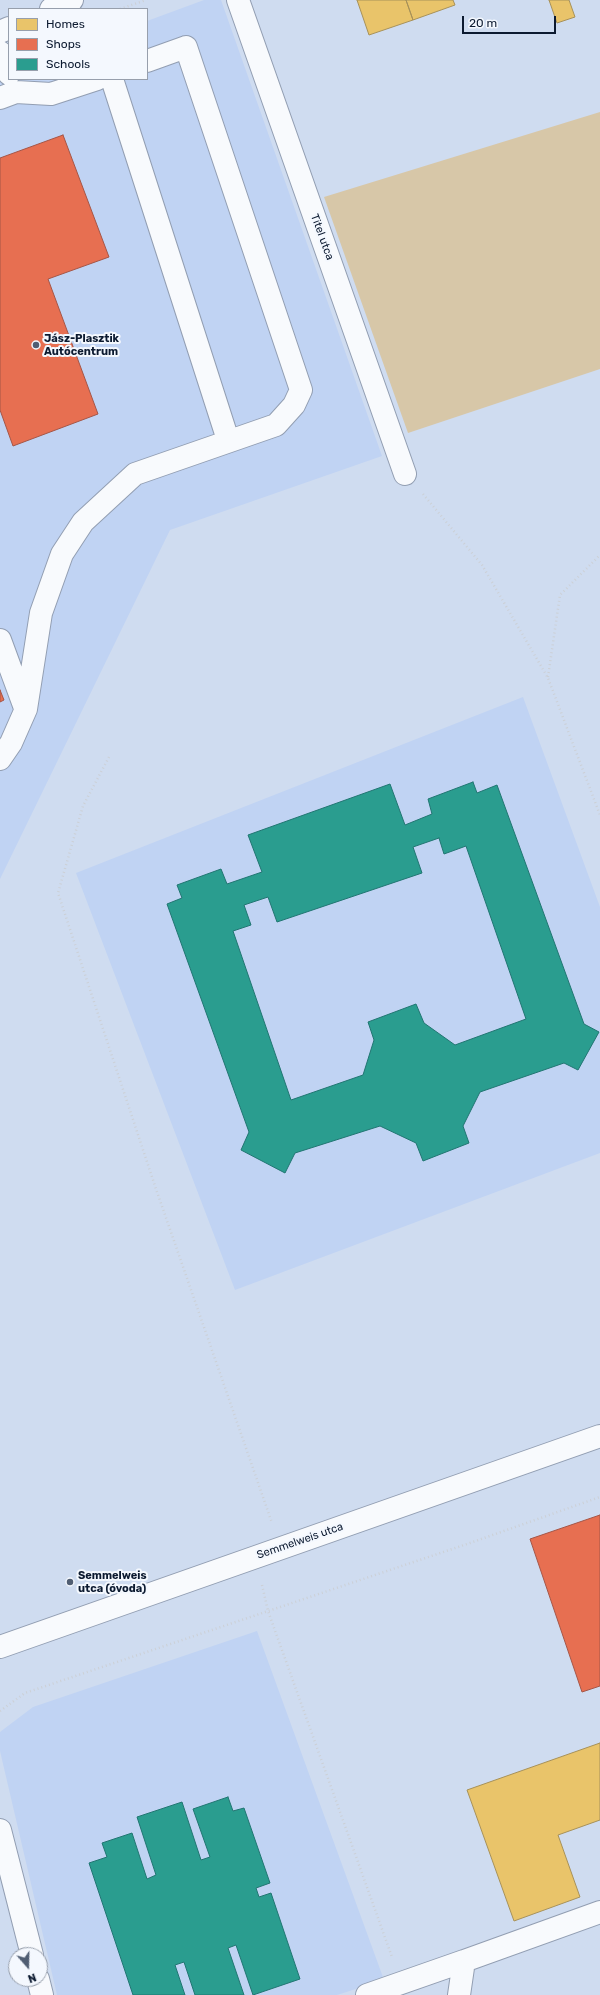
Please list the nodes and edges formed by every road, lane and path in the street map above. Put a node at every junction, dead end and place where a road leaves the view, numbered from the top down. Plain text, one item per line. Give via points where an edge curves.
1 (72, 0) edge
2 (146, 0) edge
3 (238, 0) edge
4 (53, 8) edge
5 (123, 8) edge
6 (0, 52) edge
7 (148, 61) edge
8 (94, 80) edge
9 (112, 80) edge
10 (9, 86) edge
11 (228, 440) junction
12 (406, 474) joint
13 (600, 555) edge
14 (0, 640) edge
15 (548, 678) junction
16 (26, 709) junction
17 (109, 757) dead end
18 (0, 759) edge
19 (600, 815) edge
20 (600, 1436) edge
21 (600, 1497) edge
22 (281, 1548) junction
23 (255, 1557) junction
24 (268, 1611) junction
25 (0, 1647) edge
26 (0, 1711) edge
27 (0, 1830) edge
28 (600, 1912) edge
29 (30, 1947) edge
30 (464, 1961) junction
31 (402, 1983) junction
32 (367, 1995) edge
33 (459, 1995) edge

1 - 4 street
2 - 5 path
3 - 12 street, Titel utca
6 - 10 street
7 - 11 street via 186,47 301,390 294,405 276,424
8 - 10 street via 51,94
9 - 11 street
11 - 16 street via 135,474 83,522 62,554 41,613
12 - 15 path via 482,564
13 - 15 path via 560,595
14 - 16 street
15 - 19 path
16 - 18 street via 11,743
17 - 22 path via 83,806 58,893 156,1189
20 - 22 street, Semmelweis utca
21 - 24 path
22 - 23 street, Semmelweis utca
23 - 24 path
23 - 25 street, Semmelweis utca
24 - 26 path via 25,1693
24 - 31 path
27 - 29 street
28 - 30 street
30 - 31 street
30 - 33 street
31 - 32 street

